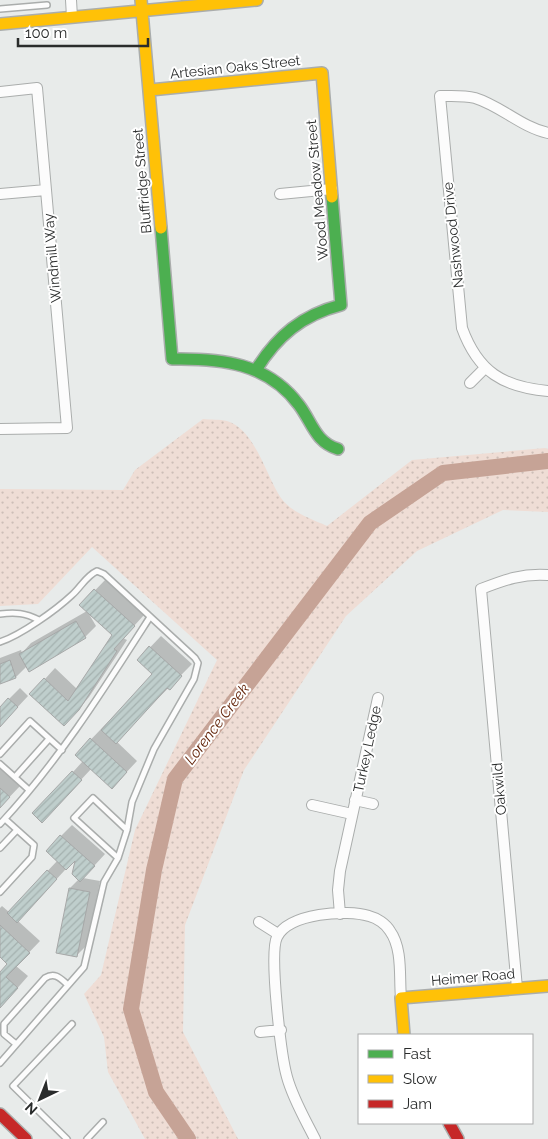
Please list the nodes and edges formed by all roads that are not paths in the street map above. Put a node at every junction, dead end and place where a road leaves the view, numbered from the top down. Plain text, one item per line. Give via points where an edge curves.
1 (71, 0) edge
2 (257, 0) edge
3 (47, 2) edge
4 (142, 5) edge
5 (0, 9) edge
6 (72, 17) junction
7 (49, 19) junction
8 (0, 24) edge
9 (322, 73) joint
10 (150, 90) junction
11 (0, 92) edge
12 (548, 133) edge
13 (332, 189) junction
14 (46, 190) junction
15 (0, 194) edge
16 (280, 194) dead end
17 (485, 368) junction
18 (256, 370) junction
19 (470, 382) dead end
20 (548, 391) edge
21 (0, 428) edge
22 (338, 449) dead end
23 (548, 575) edge
24 (0, 614) edge
25 (150, 617) junction
26 (39, 620) junction
27 (0, 642) edge
28 (378, 698) dead end
29 (50, 738) junction
30 (62, 750) junction
31 (0, 754) edge
32 (0, 764) edge
33 (15, 777) junction
34 (29, 790) junction
35 (355, 800) junction
36 (373, 804) dead end
37 (312, 805) dead end
38 (352, 814) junction
39 (5, 819) junction
40 (0, 824) edge
41 (17, 830) junction
42 (127, 830) junction
43 (0, 848) edge
44 (118, 858) junction
45 (0, 892) edge
46 (340, 914) junction
47 (259, 922) dead end
48 (278, 934) junction
49 (68, 985) junction
50 (548, 986) edge
51 (517, 988) junction
52 (400, 998) junction
53 (72, 1024) dead end
54 (280, 1030) junction
55 (260, 1032) dead end
56 (404, 1034) edge
57 (16, 1044) junction
58 (0, 1063) edge
59 (0, 1114) edge
60 (103, 1122) dead end
61 (451, 1124) edge
62 (26, 1139) edge
63 (67, 1139) edge
64 (87, 1139) edge
65 (315, 1139) edge
66 (458, 1139) edge

1 - 6 street
2 - 4 street
3 - 5 lane
3 - 7 lane
4 - 6 street
4 - 10 street, Bluffridge Street
6 - 7 street
7 - 8 street
9 - 10 street, Artesian Oaks Street
9 - 13 street, Wood Meadow Street
10 - 18 street, Bluffridge Street via 172,359 219,358
11 - 14 street, Windmill Way via 37,88
12 - 17 street, Nashwood Drive via 529,127 476,99 440,96 462,328 472,352
13 - 16 street
13 - 18 street, Wood Meadow Street via 341,305 310,315 291,327 275,340
14 - 15 street
14 - 21 street, Windmill Way via 67,428
17 - 19 street
17 - 20 street via 510,384
18 - 22 street via 283,388 299,405 322,441
23 - 51 street, Oakwild via 509,578 481,589
24 - 26 lane via 26,613
25 - 26 lane via 97,571 90,574 74,594
25 - 30 lane
25 - 42 lane via 195,658 198,670 154,749 132,802
26 - 27 lane
28 - 35 street, Turkey Ledge
29 - 30 lane
29 - 31 lane via 30,721
29 - 33 lane
30 - 34 lane
32 - 33 lane
33 - 34 lane
34 - 39 lane
35 - 36 street, Turkey Ledge
35 - 38 street, Turkey Ledge
37 - 38 street
38 - 46 street, Turkey Ledge via 340,871
39 - 40 lane
39 - 41 lane
41 - 43 lane
41 - 45 lane via 34,845 32,857
42 - 44 lane
42 - 44 lane via 93,798 74,818
44 - 49 lane via 104,882 88,959
46 - 48 street via 310,916 295,921
46 - 52 street via 370,916 390,930 398,952
47 - 48 street
48 - 54 street via 274,956
49 - 57 lane
49 - 57 lane via 58,976 45,978 4,1024 4,1034
50 - 51 street, Heimer Road
51 - 52 street, Heimer Road
52 - 56 street
53 - 63 lane via 14,1086
54 - 55 street
54 - 65 street via 286,1076
57 - 58 lane
59 - 62 street
60 - 64 lane
61 - 66 street

